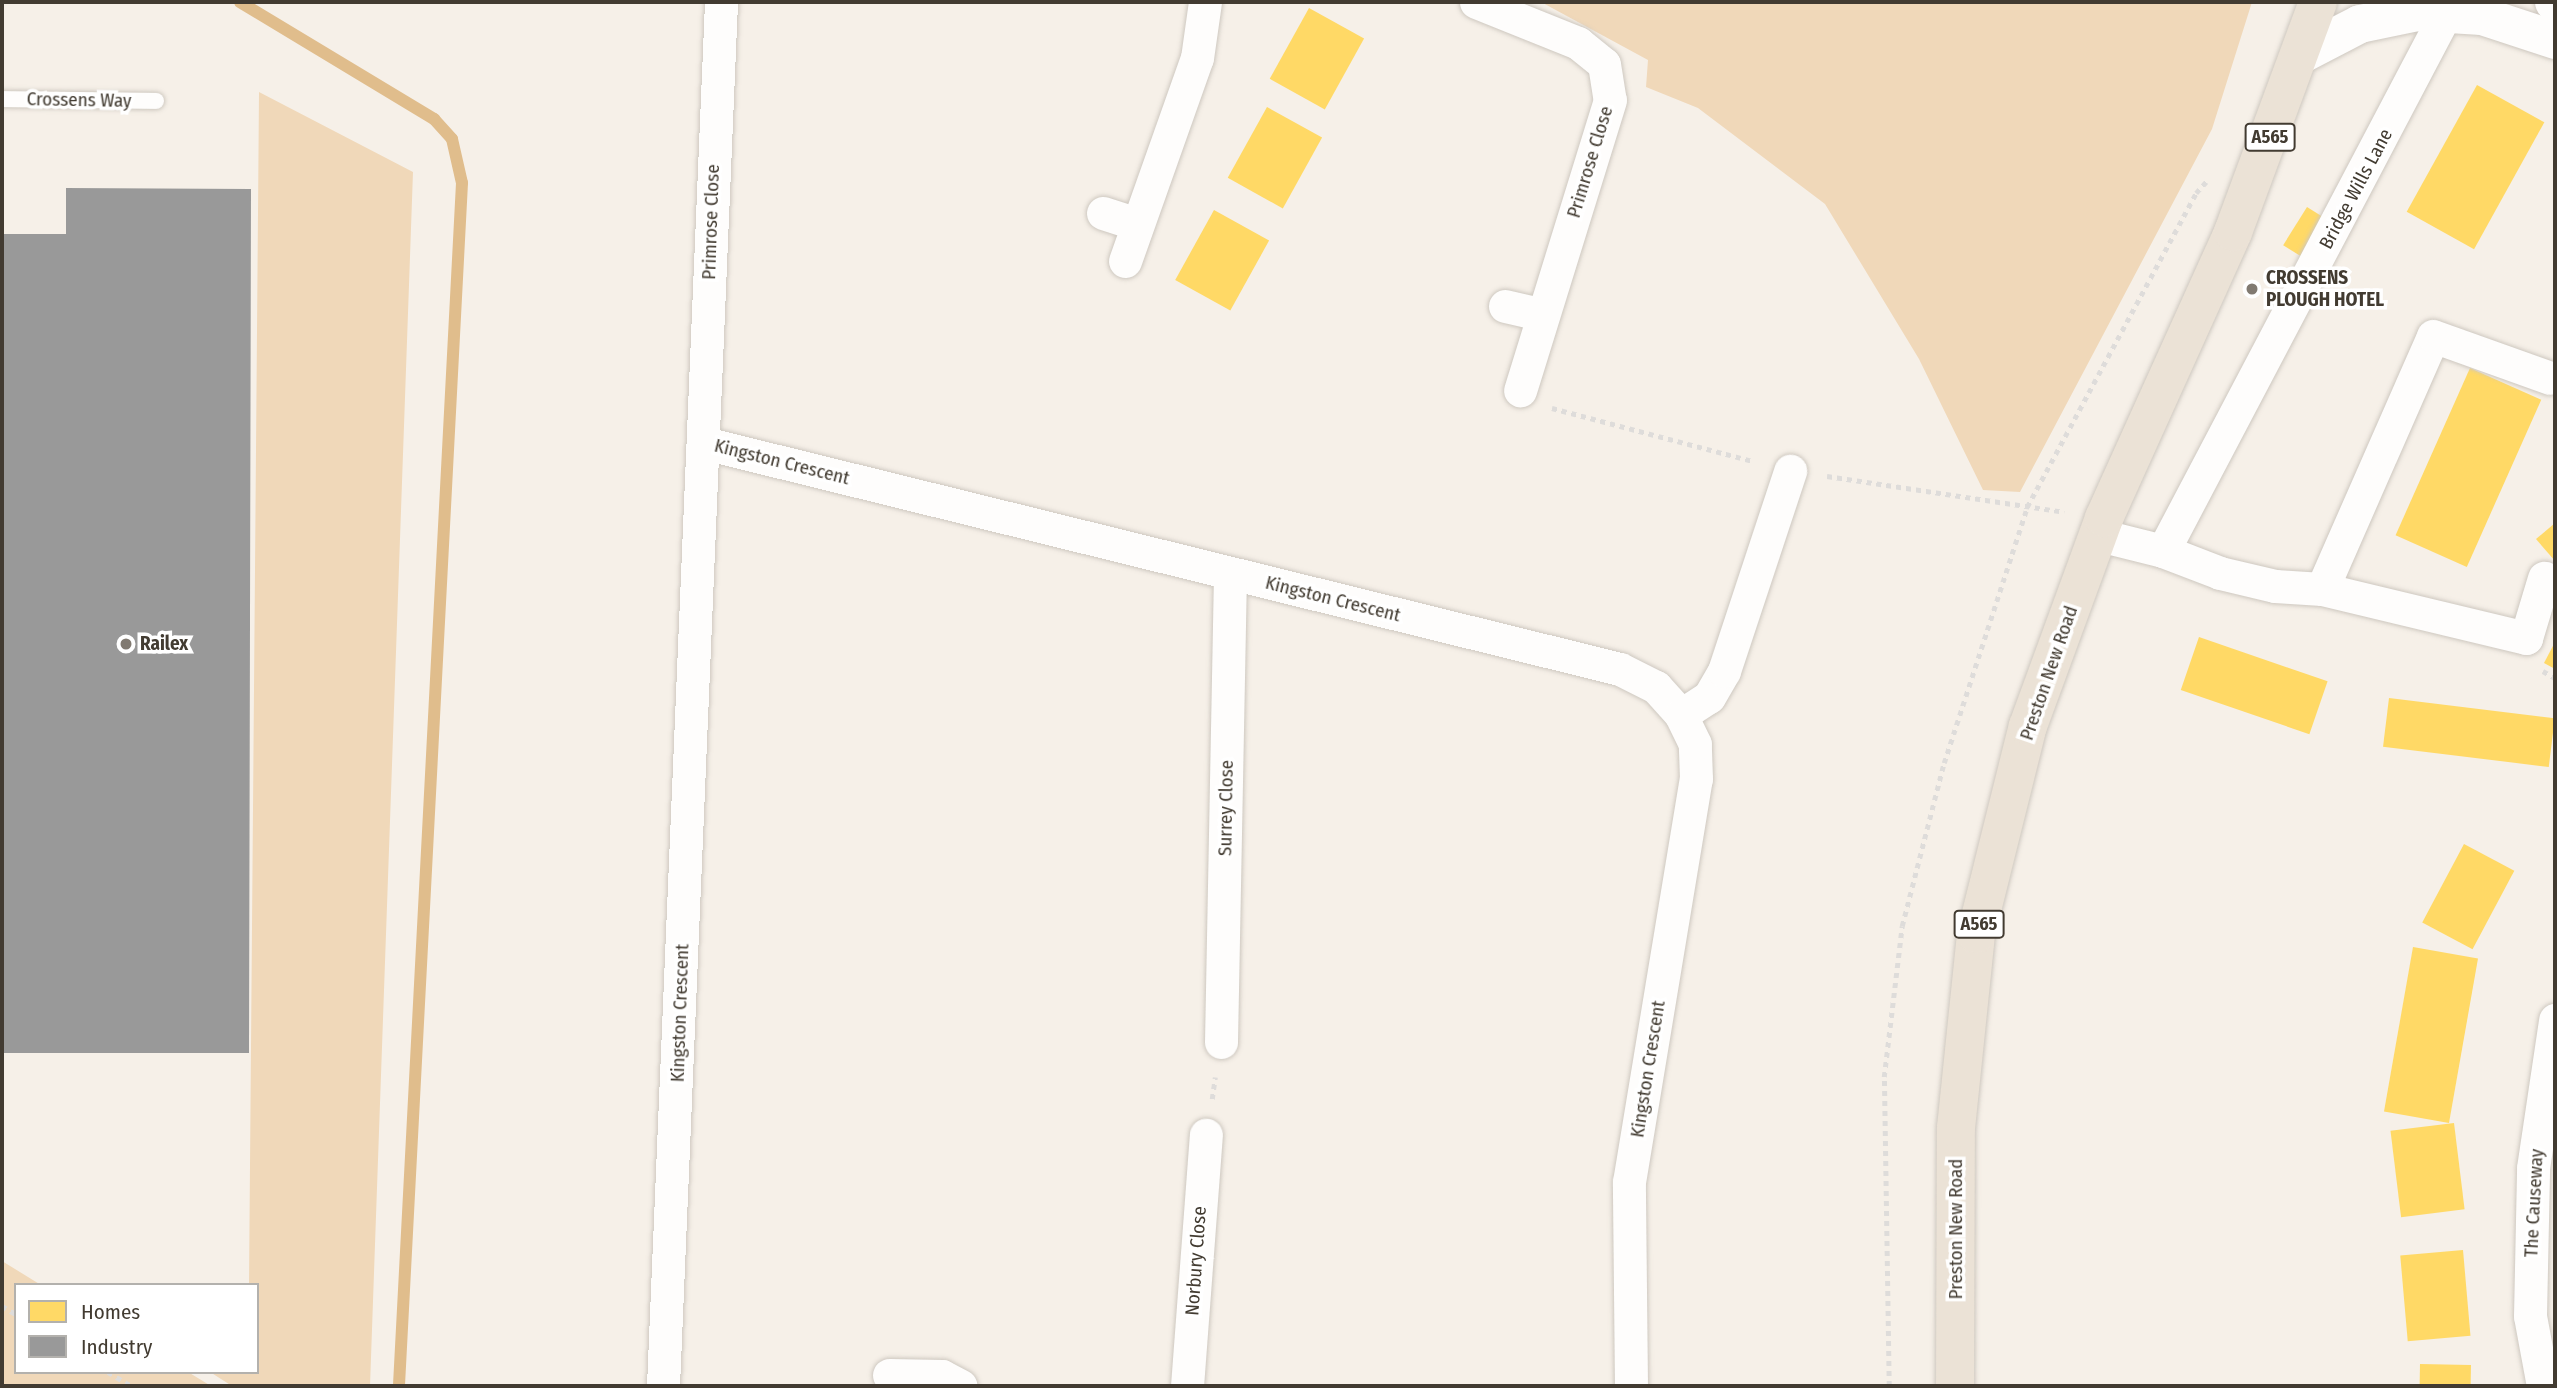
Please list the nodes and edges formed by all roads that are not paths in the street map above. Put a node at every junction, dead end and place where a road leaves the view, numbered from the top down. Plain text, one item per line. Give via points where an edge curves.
1 (721, 2) edge
2 (1205, 2) edge
3 (1476, 2) edge
4 (2318, 2) edge
5 (2447, 11) junction
6 (2555, 40) edge
7 (2302, 54) junction
8 (2, 99) edge
9 (156, 101) dead end
10 (1103, 213) dead end
11 (1136, 224) junction
12 (1125, 261) dead end
13 (1505, 306) dead end
14 (1543, 314) junction
15 (2550, 378) dead end
16 (1520, 390) dead end
17 (704, 443) junction
18 (1790, 471) dead end
19 (2099, 535) junction
20 (2163, 551) junction
21 (1230, 574) junction
22 (2544, 578) dead end
23 (2322, 589) junction
24 (1681, 715) junction
25 (2555, 1020) edge
26 (1221, 1042) road end
27 (1206, 1135) road end
28 (889, 1375) dead end
29 (663, 1386) edge
30 (961, 1386) edge
31 (1187, 1386) edge
32 (1631, 1386) edge
33 (1955, 1386) edge
34 (2543, 1386) edge

1 - 17 street, Primrose Close
2 - 11 street via 1197,58
3 - 14 street, Primrose Close via 1578,43 1604,64 1610,100
4 - 7 highway, Preston New Road / A565
5 - 6 main road via 2482,16
5 - 7 main road via 2360,24
5 - 20 street, Bridge Wills Lane
7 - 19 highway, Preston New Road / A565 via 2233,232
8 - 9 lane, Crossens Way
10 - 11 street
11 - 12 street
13 - 14 street
14 - 16 street, Primrose Close
15 - 23 street via 2433,336
17 - 21 street, Kingston Crescent
17 - 29 street, Kingston Crescent
18 - 24 street via 1724,671 1709,697
19 - 20 street
19 - 33 highway, Preston New Road / A565 via 2028,726 1976,934 1956,1128
20 - 23 street via 2220,573 2275,586
21 - 24 street, Kingston Crescent via 1620,669 1656,687
21 - 26 street, Surrey Close
22 - 23 street via 2526,638
24 - 32 street, Kingston Crescent via 1695,744 1696,779 1629,1182
25 - 34 street, The Causeway via 2533,1168 2530,1316
27 - 31 street, Norbury Close
28 - 30 street via 942,1376

